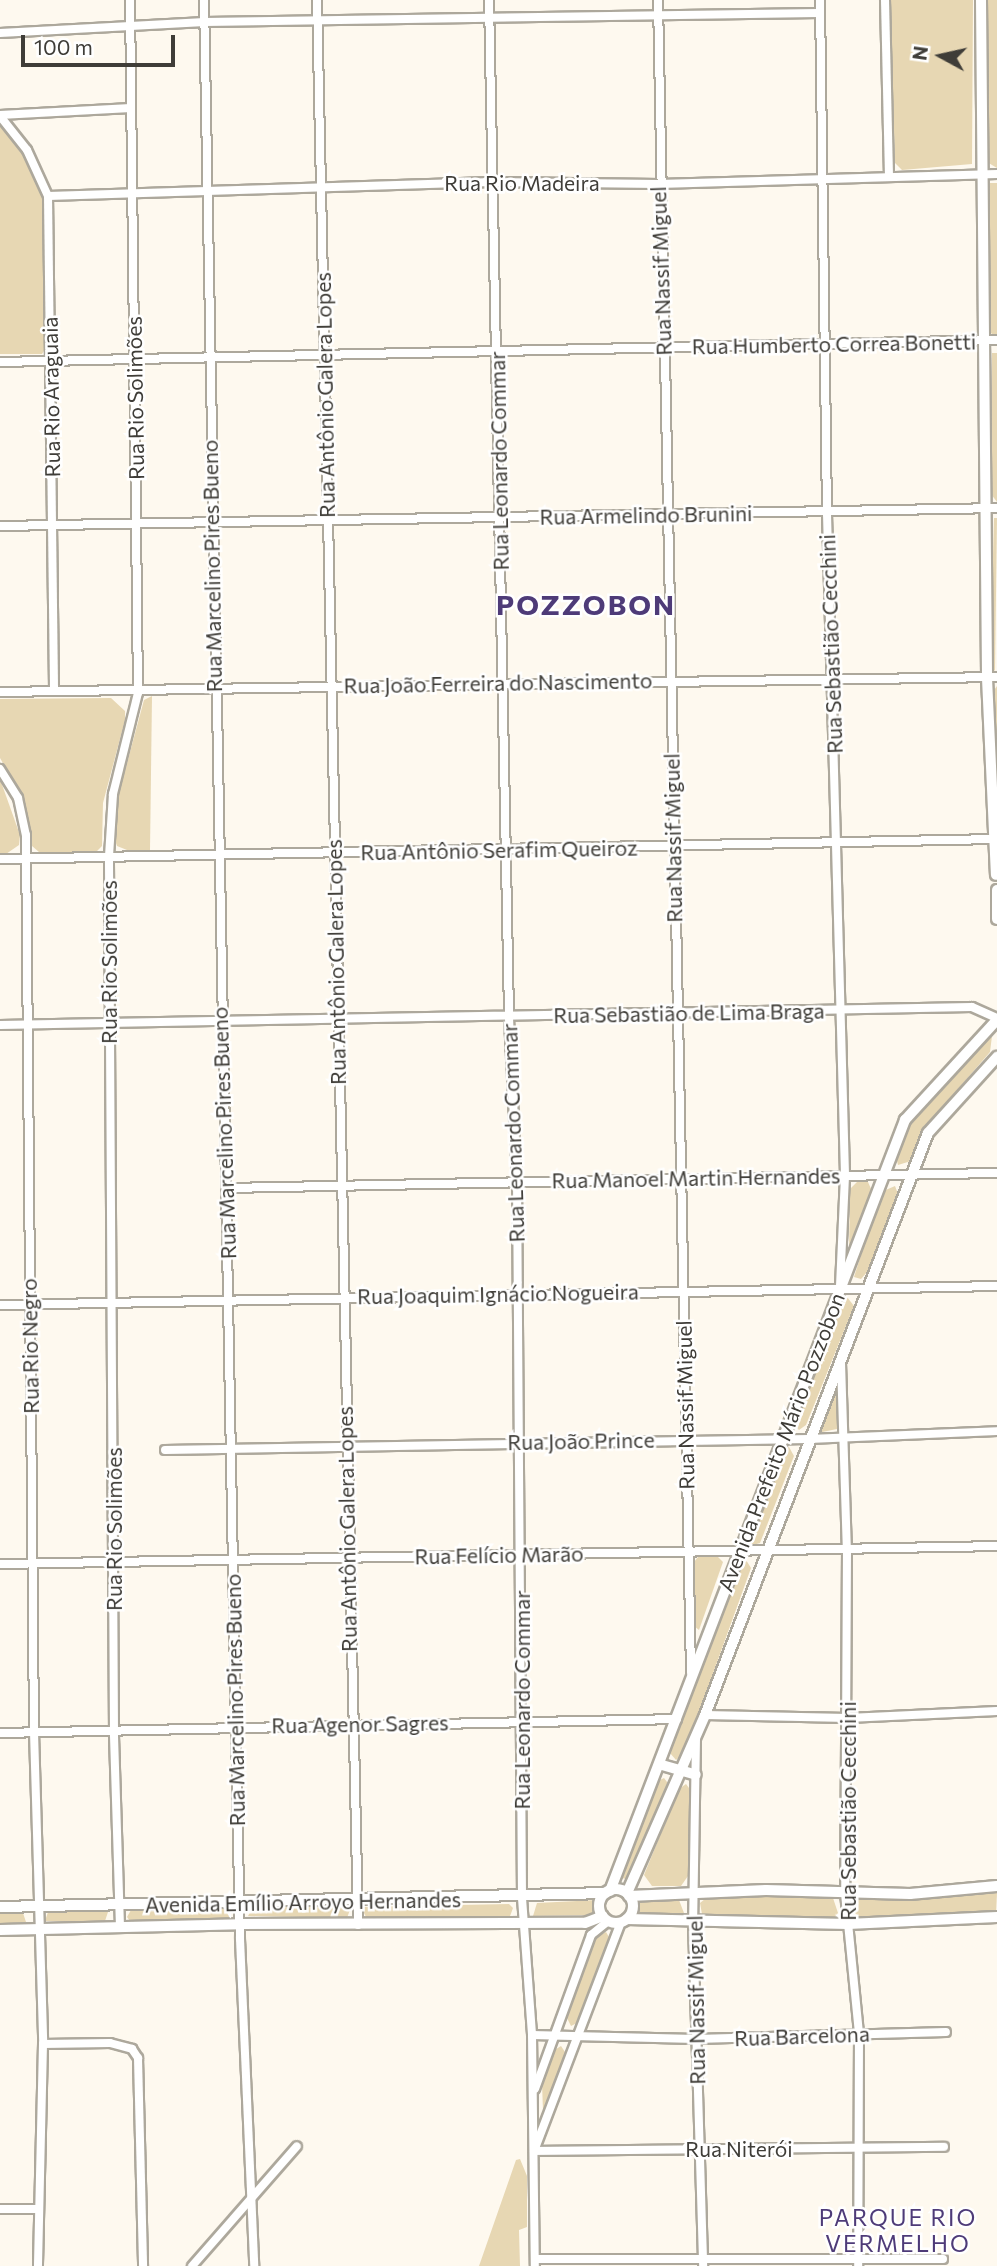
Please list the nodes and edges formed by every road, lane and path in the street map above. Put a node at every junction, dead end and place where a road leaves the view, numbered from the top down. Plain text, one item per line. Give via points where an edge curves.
1 (130, 0) edge
2 (204, 0) edge
3 (317, 0) edge
4 (489, 0) edge
5 (658, 0) edge
6 (820, 0) edge
7 (885, 0) edge
8 (981, 0) edge
9 (820, 13) junction
10 (658, 14) junction
11 (489, 18) junction
12 (205, 23) junction
13 (318, 23) junction
14 (131, 26) junction
15 (0, 33) edge
16 (131, 108) junction
17 (0, 116) edge
18 (983, 174) junction
19 (997, 174) edge
20 (889, 177) junction
21 (823, 180) junction
22 (492, 182) junction
23 (659, 184) junction
24 (322, 187) junction
25 (205, 189) junction
26 (129, 195) junction
27 (48, 196) junction
28 (991, 340) edge
29 (828, 345) junction
30 (663, 346) junction
31 (498, 350) junction
32 (325, 353) junction
33 (51, 361) junction
34 (134, 361) junction
35 (209, 361) junction
36 (0, 362) edge
37 (992, 509) edge
38 (667, 513) junction
39 (827, 514) junction
40 (499, 517) junction
41 (327, 520) junction
42 (210, 523) junction
43 (52, 525) junction
44 (137, 525) junction
45 (0, 526) edge
46 (992, 677) edge
47 (670, 681) junction
48 (832, 681) junction
49 (504, 684) junction
50 (331, 685) junction
51 (215, 689) junction
52 (54, 691) junction
53 (0, 692) edge
54 (138, 693) junction
55 (0, 769) edge
56 (995, 840) edge
57 (838, 842) junction
58 (674, 846) junction
59 (506, 850) junction
60 (334, 854) junction
61 (219, 855) junction
62 (109, 856) junction
63 (27, 858) junction
64 (0, 859) edge
65 (996, 872) edge
66 (997, 890) edge
67 (997, 919) edge
68 (839, 1010) junction
69 (677, 1012) junction
70 (509, 1018) junction
71 (997, 1019) edge
72 (221, 1020) junction
73 (337, 1020) junction
74 (29, 1024) junction
75 (109, 1024) junction
76 (0, 1026) edge
77 (997, 1057) edge
78 (997, 1173) edge
79 (883, 1175) junction
80 (911, 1175) junction
81 (845, 1176) junction
82 (517, 1180) junction
83 (679, 1181) junction
84 (341, 1186) junction
85 (227, 1188) junction
86 (997, 1286) edge
87 (840, 1287) junction
88 (869, 1287) junction
89 (682, 1291) junction
90 (518, 1293) junction
91 (344, 1297) junction
92 (228, 1299) junction
93 (112, 1303) junction
94 (30, 1304) junction
95 (0, 1305) edge
96 (841, 1355) junction
97 (997, 1431) edge
98 (846, 1438) junction
99 (782, 1439) junction
100 (809, 1439) junction
101 (686, 1440) junction
102 (520, 1442) junction
103 (345, 1447) junction
104 (231, 1448) junction
105 (165, 1450) dead end
106 (997, 1546) edge
107 (689, 1550) junction
108 (847, 1550) junction
109 (737, 1552) junction
110 (764, 1553) junction
111 (521, 1554) junction
112 (349, 1558) junction
113 (232, 1559) junction
114 (115, 1561) junction
115 (0, 1564) edge
116 (33, 1564) junction
117 (691, 1676) junction
118 (997, 1711) edge
119 (705, 1715) junction
120 (848, 1718) junction
121 (677, 1719) junction
122 (524, 1721) junction
123 (351, 1723) junction
124 (236, 1728) junction
125 (34, 1731) junction
126 (114, 1731) junction
127 (0, 1732) edge
128 (696, 1735) junction
129 (662, 1765) junction
130 (680, 1771) junction
131 (696, 1775) junction
132 (997, 1885) edge
133 (608, 1892) junction
134 (693, 1893) junction
135 (845, 1893) junction
136 (628, 1894) junction
137 (522, 1898) junction
138 (358, 1900) junction
139 (240, 1902) junction
140 (36, 1906) junction
141 (119, 1906) junction
142 (0, 1907) edge
143 (997, 1917) edge
144 (606, 1919) junction
145 (624, 1921) junction
146 (524, 1923) junction
147 (694, 1923) junction
148 (240, 1924) junction
149 (848, 1924) junction
150 (358, 1925) junction
151 (120, 1927) junction
152 (38, 1929) junction
153 (0, 1930) edge
154 (946, 2032) dead end
155 (859, 2034) junction
156 (532, 2035) junction
157 (557, 2036) junction
158 (579, 2037) junction
159 (696, 2039) junction
160 (43, 2044) junction
161 (533, 2092) junction
162 (297, 2146) dead end
163 (944, 2147) dead end
164 (860, 2148) junction
165 (700, 2149) junction
166 (534, 2151) junction
167 (253, 2194) junction
168 (0, 2209) edge
169 (37, 2209) junction
170 (943, 2259) dead end
171 (703, 2262) edge
172 (535, 2263) edge
173 (858, 2263) edge
174 (38, 2266) edge
175 (143, 2266) edge
176 (192, 2266) edge
177 (254, 2266) edge

1 - 14 street, Rua Rio Solimões
2 - 12 street, Rua Marcelino Pires Bueno
3 - 13 street, Rua Antônio Galera Lopes
4 - 11 street, Rua Leonardo Commar
5 - 10 street, Rua Nassif Miguel
6 - 9 street, Rua Sebastião Cecchini
7 - 20 street
8 - 18 main road
9 - 10 street
9 - 21 street, Rua Sebastião Cecchini
10 - 11 street
10 - 23 street, Rua Nassif Miguel
11 - 13 street
11 - 22 street, Rua Leonardo Commar
12 - 13 street
12 - 14 street
12 - 25 street, Rua Marcelino Pires Bueno
13 - 24 street, Rua Antônio Galera Lopes
14 - 15 street
14 - 16 street, Rua Rio Solimões
16 - 17 street
16 - 26 street, Rua Rio Solimões
17 - 27 street, Rua Rio Araguaia via 27,150
18 - 19 street, Rua Rio Madeira
18 - 20 street, Rua Rio Madeira
18 - 28 main road
20 - 21 street, Rua Rio Madeira
21 - 23 street, Rua Rio Madeira
21 - 29 street, Rua Sebastião Cecchini
22 - 23 street, Rua Rio Madeira
22 - 24 street, Rua Rio Madeira
22 - 31 street, Rua Leonardo Commar
23 - 30 street, Rua Nassif Miguel
24 - 25 street, Rua Rio Madeira
24 - 32 street, Rua Antônio Galera Lopes
25 - 26 street, Rua Rio Madeira
25 - 35 street, Rua Marcelino Pires Bueno
26 - 27 street, Rua Rio Madeira
26 - 34 street, Rua Rio Solimões
27 - 33 street, Rua Rio Araguaia
28 - 29 street, Rua Humberto Correa Bonetti
28 - 37 main road
29 - 30 street, Rua Humberto Correa Bonetti
29 - 39 street, Rua Sebastião Cecchini
30 - 31 street, Rua Humberto Correa Bonetti
30 - 38 street, Rua Nassif Miguel
31 - 32 street, Rua Humberto Correa Bonetti
31 - 40 street, Rua Leonardo Commar
32 - 35 street, Rua Humberto Correa Bonetti
32 - 41 street, Rua Antônio Galera Lopes
33 - 34 street, Rua Humberto Correa Bonetti
33 - 36 street, Rua Humberto Correa Bonetti
33 - 43 street, Rua Rio Araguaia
34 - 35 street, Rua Humberto Correa Bonetti
34 - 44 street, Rua Rio Solimões
35 - 42 street, Rua Marcelino Pires Bueno
37 - 39 street, Rua Armelindo Brunini
37 - 46 main road
38 - 39 street, Rua Armelindo Brunini
38 - 40 street, Rua Armelindo Brunini
38 - 47 street, Rua Nassif Miguel
39 - 48 street, Rua Sebastião Cecchini
40 - 41 street, Rua Armelindo Brunini
40 - 49 street, Rua Leonardo Commar
41 - 42 street, Rua Armelindo Brunini
41 - 50 street, Rua Antônio Galera Lopes
42 - 44 street, Rua Armelindo Brunini
42 - 51 street, Rua Marcelino Pires Bueno
43 - 44 street, Rua Armelindo Brunini
43 - 45 street, Rua Armelindo Brunini
43 - 52 street, Rua Rio Araguaia
44 - 54 street, Rua Rio Solimões
46 - 48 street, Rua João Ferreira do Nascimento
46 - 56 main road
47 - 48 street, Rua João Ferreira do Nascimento
47 - 49 street, Rua João Ferreira do Nascimento
47 - 58 street, Rua Nassif Miguel
48 - 57 street, Rua Sebastião Cecchini
49 - 50 street, Rua João Ferreira do Nascimento
49 - 59 street, Rua Leonardo Commar
50 - 51 street, Rua João Ferreira do Nascimento
50 - 60 street, Rua Antônio Galera Lopes
51 - 54 street, Rua João Ferreira do Nascimento
51 - 61 street, Rua Marcelino Pires Bueno
52 - 53 street, Rua João Ferreira do Nascimento
52 - 54 street, Rua João Ferreira do Nascimento
54 - 62 street, Rua Rio Solimões via 113,794
55 - 63 street, Rua Rio Negro via 23,815
56 - 57 street, Rua Antônio Serafim Queiroz
56 - 65 main road
57 - 58 street, Rua Antônio Serafim Queiroz
57 - 68 street, Rua Sebastião Cecchini
58 - 59 street, Rua Antônio Serafim Queiroz
58 - 69 street, Rua Nassif Miguel
59 - 60 street, Rua Antônio Serafim Queiroz
59 - 70 street, Rua Leonardo Commar
60 - 61 street, Rua Antônio Serafim Queiroz
60 - 73 street, Rua Antônio Galera Lopes
61 - 62 street, Rua Antônio Serafim Queiroz
61 - 72 street, Rua Marcelino Pires Bueno
62 - 63 street, Rua Antônio Serafim Queiroz
62 - 75 street, Rua Rio Solimões
63 - 64 street, Rua Antônio Serafim Queiroz
63 - 74 street, Rua Rio Negro
65 - 66 main road
66 - 67 main road
68 - 69 street, Rua Sebastião de Lima Braga
68 - 71 street, Rua Sebastião de Lima Braga via 972,1007
68 - 81 street, Rua Sebastião Cecchini
69 - 70 street, Rua Sebastião de Lima Braga
69 - 83 street, Rua Nassif Miguel
70 - 73 street, Rua Sebastião de Lima Braga
70 - 82 street, Rua Leonardo Commar
71 - 79 street, Avenida Prefeito Mário Pozzobon via 905,1120
72 - 73 street, Rua Sebastião de Lima Braga
72 - 75 street, Rua Sebastião de Lima Braga
72 - 85 street, Rua Marcelino Pires Bueno
73 - 84 street, Rua Antônio Galera Lopes
74 - 75 street, Rua Sebastião de Lima Braga
74 - 76 street, Rua Sebastião de Lima Braga
74 - 94 street, Rua Rio Negro
75 - 93 street, Rua Rio Solimões
77 - 80 street, Avenida Prefeito Mário Pozzobon via 928,1133
78 - 80 street, Rua Manoel Martin Hernandes
79 - 80 street, Rua Manoel Martin Hernandes
79 - 81 street, Rua Manoel Martin Hernandes
79 - 87 street, Avenida Prefeito Mário Pozzobon
80 - 88 street, Avenida Prefeito Mário Pozzobon
81 - 83 street, Rua Manoel Martin Hernandes
81 - 87 street, Rua Sebastião Cecchini
82 - 83 street, Rua Manoel Martin Hernandes
82 - 84 street, Rua Manoel Martin Hernandes
82 - 90 street, Rua Leonardo Commar
83 - 89 street, Rua Nassif Miguel
84 - 85 street, Rua Manoel Martin Hernandes
84 - 91 street, Rua Antônio Galera Lopes
85 - 92 street, Rua Marcelino Pires Bueno
86 - 88 street, Rua Joaquim Ignácio Nogueira
87 - 88 street, Rua Joaquim Ignácio Nogueira
87 - 89 street, Rua Joaquim Ignácio Nogueira
87 - 99 street, Avenida Prefeito Mário Pozzobon
88 - 96 street, Avenida Prefeito Mário Pozzobon
89 - 90 street, Rua Joaquim Ignácio Nogueira
89 - 101 street, Rua Nassif Miguel
90 - 91 street, Rua Joaquim Ignácio Nogueira
90 - 102 street, Rua Leonardo Commar
91 - 92 street, Rua Joaquim Ignácio Nogueira
91 - 103 street, Rua Antônio Galera Lopes
92 - 93 street, Rua Joaquim Ignácio Nogueira
92 - 104 street, Rua Marcelino Pires Bueno
93 - 94 street, Rua Joaquim Ignácio Nogueira
93 - 114 street, Rua Rio Solimões
94 - 95 street, Rua Joaquim Ignácio Nogueira
94 - 116 street, Rua Rio Negro
96 - 98 street, Rua Sebastião Cecchini
96 - 100 street, Avenida Prefeito Mário Pozzobon
97 - 98 street, Rua João Prince
98 - 100 street, Rua João Prince
98 - 108 street, Rua Sebastião Cecchini
99 - 100 street, Rua João Prince
99 - 101 street, Rua João Prince
99 - 109 street, Avenida Prefeito Mário Pozzobon
100 - 110 street, Avenida Prefeito Mário Pozzobon
101 - 102 street, Rua João Prince
101 - 107 street, Rua Nassif Miguel
102 - 103 street, Rua João Prince
102 - 111 street, Rua Leonardo Commar
103 - 104 street, Rua João Prince
103 - 112 street, Rua Antônio Galera Lopes
104 - 105 street, Rua João Prince
104 - 113 street, Rua Marcelino Pires Bueno
106 - 108 street, Rua Felício Marão
107 - 109 street, Rua Felício Marão
107 - 111 street, Rua Felício Marão
107 - 117 street, Rua Nassif Miguel
108 - 110 street, Rua Felício Marão
108 - 120 street, Rua Sebastião Cecchini
109 - 110 street, Rua Felício Marão
109 - 117 street, Avenida Prefeito Mário Pozzobon
110 - 119 street, Avenida Prefeito Mário Pozzobon
111 - 112 street, Rua Felício Marão
111 - 122 street, Rua Leonardo Commar
112 - 113 street, Rua Felício Marão
112 - 123 street, Rua Antônio Galera Lopes
113 - 114 street, Rua Felício Marão
113 - 124 street, Rua Marcelino Pires Bueno
114 - 116 street, Rua Felício Marão
114 - 126 street, Rua Rio Solimões
115 - 116 street, Rua Felício Marão
116 - 125 street, Rua Rio Negro
117 - 121 street, Avenida Prefeito Mário Pozzobon
118 - 120 street
119 - 120 street
119 - 128 street, Avenida Prefeito Mário Pozzobon
120 - 135 street, Rua Sebastião Cecchini
121 - 122 street, Rua Agenor Sagres
121 - 129 street, Avenida Prefeito Mário Pozzobon
122 - 123 street, Rua Agenor Sagres
122 - 137 street, Rua Leonardo Commar
123 - 124 street, Rua Agenor Sagres
123 - 138 street, Rua Antônio Galera Lopes
124 - 126 street, Rua Agenor Sagres
124 - 139 street, Rua Marcelino Pires Bueno
125 - 126 street, Rua Agenor Sagres
125 - 127 street, Rua Agenor Sagres
125 - 140 street, Rua Rio Negro
126 - 141 street, Rua Rio Solimões
128 - 130 street, Avenida Prefeito Mário Pozzobon
128 - 131 street, Rua Nassif Miguel
129 - 130 street
129 - 133 street, Avenida Prefeito Mário Pozzobon
130 - 131 street
130 - 136 street, Avenida Prefeito Mário Pozzobon
131 - 134 street, Rua Nassif Miguel
132 - 135 main road, Avenida Emílio Arroyo Hernandes via 910,1894
133 - 136 main road, Avenida Emílio Arroyo Hernandes
133 - 137 main road, Avenida Emílio Arroyo Hernandes
133 - 144 main road via 600,1904
134 - 135 main road, Avenida Emílio Arroyo Hernandes
134 - 136 main road, Avenida Emílio Arroyo Hernandes
134 - 147 street, Rua Nassif Miguel
135 - 149 street, Rua Sebastião Cecchini
136 - 145 main road via 632,1910
137 - 138 main road, Avenida Emílio Arroyo Hernandes
137 - 146 street, Rua Leonardo Commar
138 - 139 main road, Avenida Emílio Arroyo Hernandes
138 - 150 street, Rua Antônio Galera Lopes
139 - 141 main road, Avenida Emílio Arroyo Hernandes
139 - 148 street, Rua Marcelino Pires Bueno
140 - 141 main road, Avenida Emílio Arroyo Hernandes
140 - 142 main road, Avenida Emílio Arroyo Hernandes
140 - 152 street, Rua Rio Negro
141 - 151 street, Rua Rio Solimões
143 - 149 main road, Avenida Emílio Arroyo Hernandes
144 - 145 main road, Avenida Emílio Arroyo Hernandes
144 - 146 main road, Avenida Emílio Arroyo Hernandes
144 - 157 street via 591,1935
145 - 147 main road, Avenida Emílio Arroyo Hernandes
145 - 158 street
146 - 150 main road, Avenida Emílio Arroyo Hernandes
146 - 156 street, Rua Leonardo Commar
147 - 149 main road, Avenida Emílio Arroyo Hernandes
147 - 159 street, Rua Nassif Miguel
148 - 150 main road, Avenida Emílio Arroyo Hernandes
148 - 151 main road, Avenida Emílio Arroyo Hernandes
148 - 167 street, Rua Marcelino Pires Bueno
149 - 155 street, Rua Sebastião Cecchini
151 - 152 main road, Avenida Emílio Arroyo Hernandes
152 - 153 main road, Avenida Emílio Arroyo Hernandes
152 - 160 street, Rua Rio Negro
154 - 155 street, Rua Barcelona
155 - 159 street, Rua Barcelona
155 - 164 street, Rua Sebastião Cecchini
156 - 157 street, Rua Barcelona
156 - 161 street, Rua Leonardo Commar
157 - 158 street, Rua Barcelona
157 - 161 street
158 - 159 street, Rua Barcelona
158 - 166 street
159 - 165 street, Rua Nassif Miguel
160 - 169 street, Rua Rio Negro
160 - 175 street via 110,2043 132,2049 141,2071
161 - 166 street, Rua Leonardo Commar
162 - 167 street
163 - 164 street, Rua Niterói
164 - 165 street, Rua Niterói
164 - 173 street, Rua Sebastião Cecchini
165 - 166 street, Rua Niterói
165 - 171 street, Rua Nassif Miguel
166 - 172 street, Rua Leonardo Commar
167 - 176 street
167 - 177 street, Rua Marcelino Pires Bueno
168 - 169 street
169 - 174 street, Rua Rio Negro
170 - 173 street
171 - 172 street
171 - 173 street

